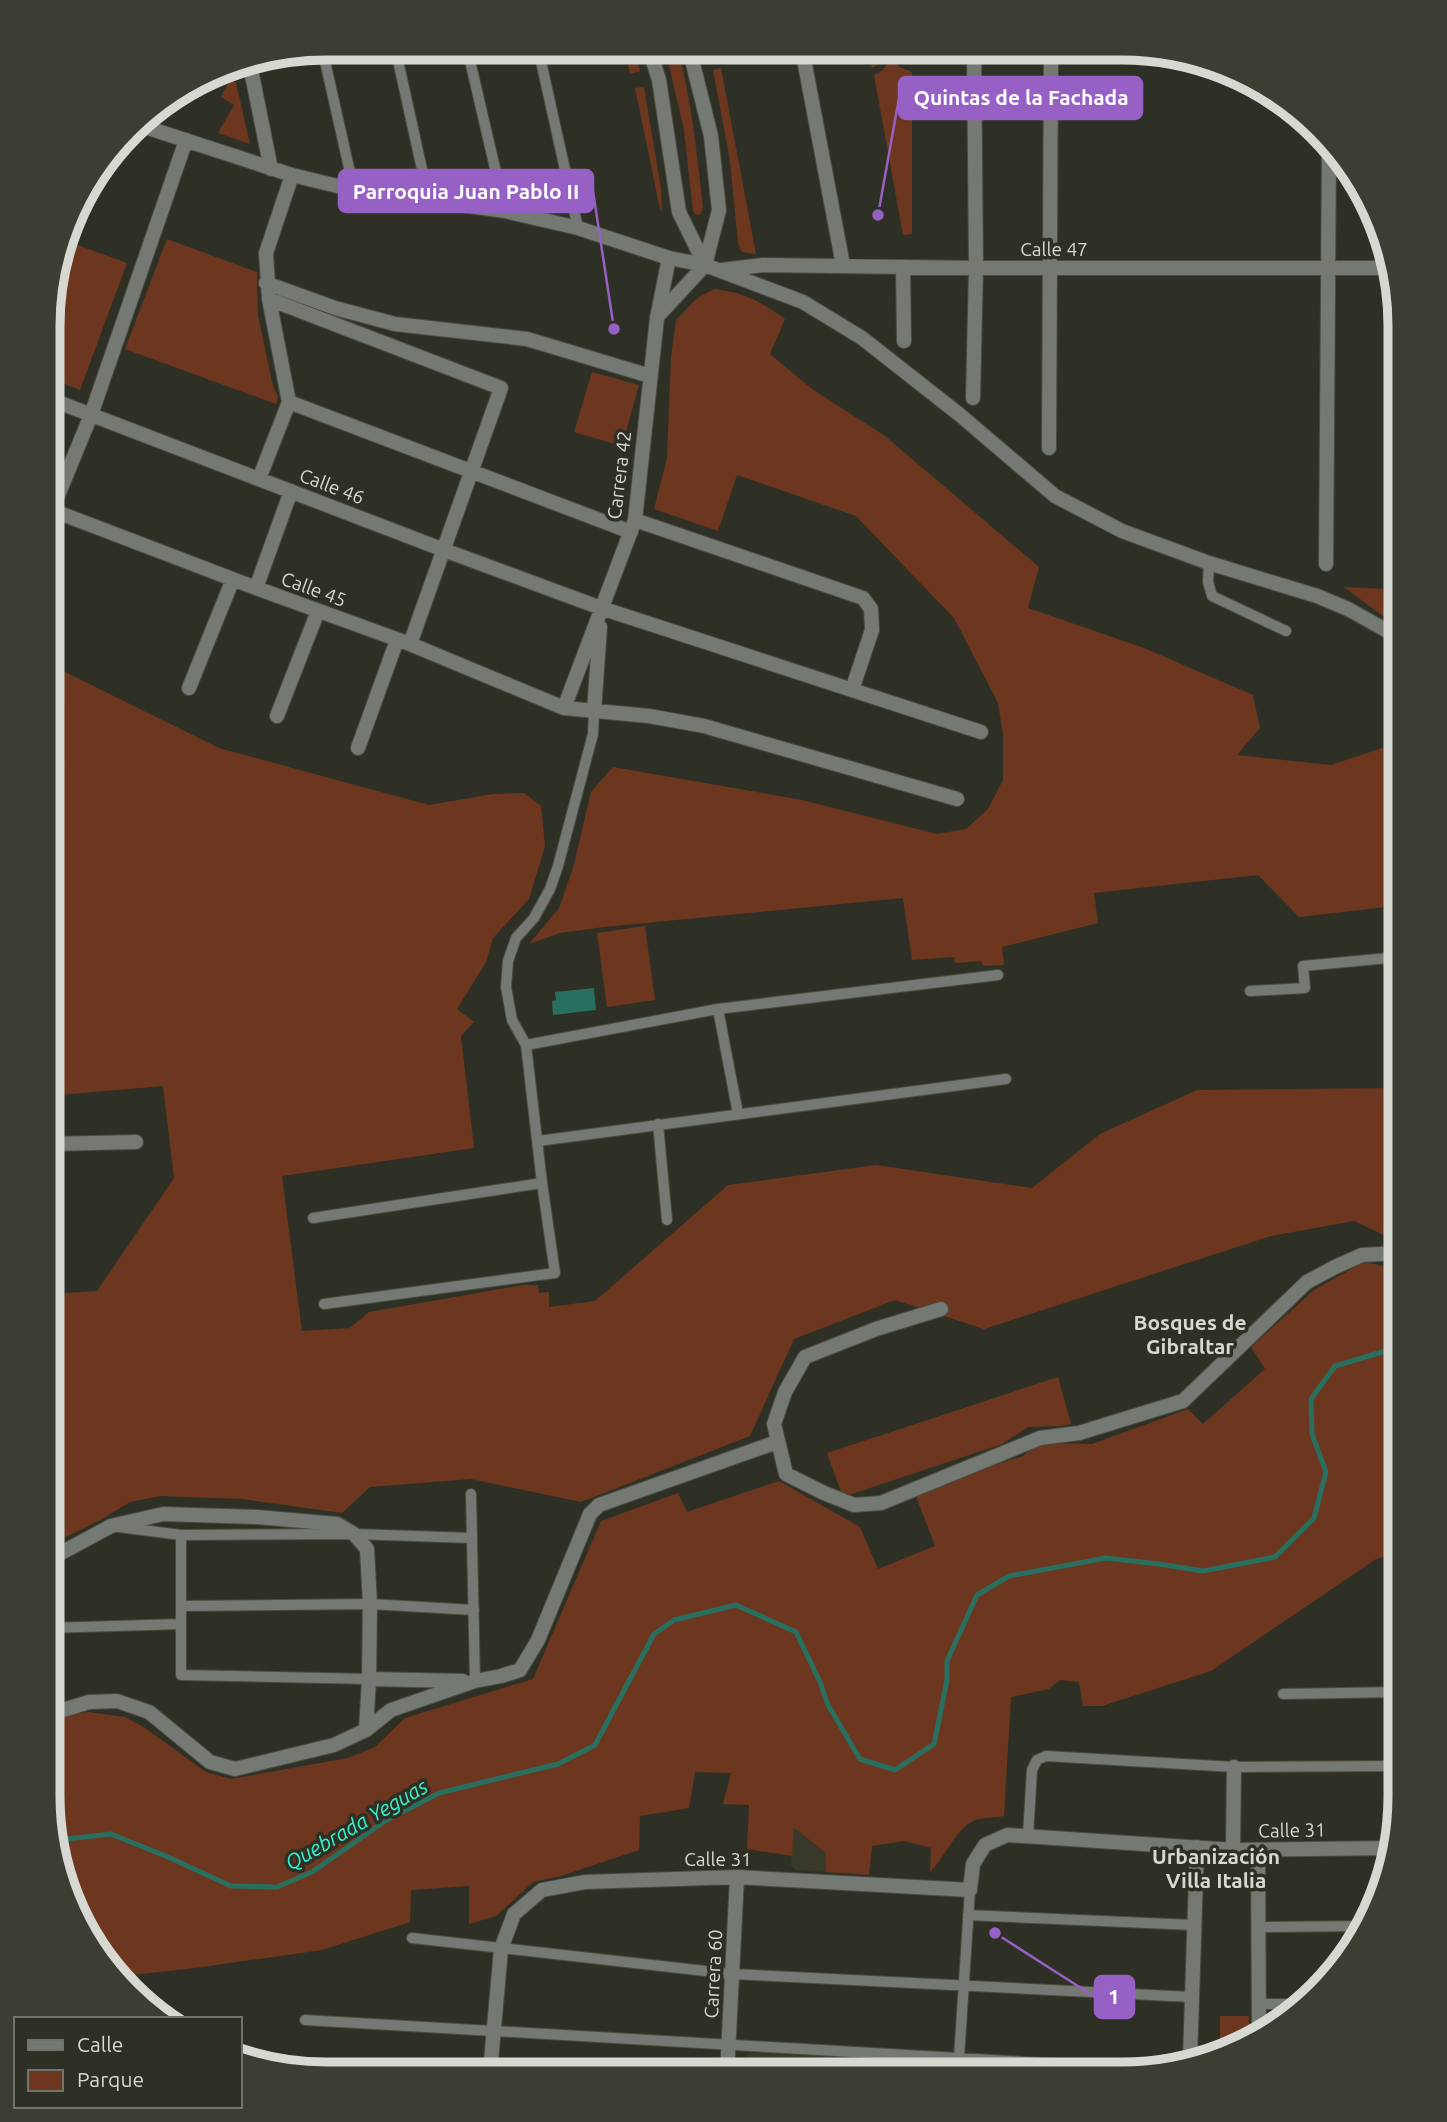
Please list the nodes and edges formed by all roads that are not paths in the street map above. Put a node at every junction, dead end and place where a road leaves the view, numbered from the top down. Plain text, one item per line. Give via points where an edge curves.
1 (325, 60) edge
2 (398, 60) edge
3 (470, 60) edge
4 (541, 60) edge
5 (653, 60) edge
6 (692, 60) edge
7 (805, 60) edge
8 (974, 60) edge
9 (1051, 60) edge
10 (251, 71) edge
11 (147, 128) edge
12 (186, 141) junction
13 (1329, 158) edge
14 (271, 169) junction
15 (292, 176) junction
16 (354, 190) junction
17 (429, 201) junction
18 (505, 212) junction
19 (578, 228) junction
20 (669, 258) junction
21 (705, 265) junction
22 (843, 265) junction
23 (904, 267) junction
24 (976, 268) junction
25 (1050, 268) junction
26 (1381, 268) edge
27 (1328, 270) junction
28 (721, 271) junction
29 (266, 283) junction
30 (268, 299) junction
31 (657, 318) junction
32 (904, 341) dead end
33 (650, 376) junction
34 (973, 398) dead end
35 (289, 402) junction
36 (60, 403) edge
37 (91, 415) junction
38 (1049, 447) dead end
39 (472, 470) junction
40 (260, 479) junction
41 (60, 487) edge
42 (291, 491) junction
43 (60, 514) edge
44 (633, 526) junction
45 (444, 550) junction
46 (1209, 563) junction
47 (1326, 564) dead end
48 (233, 579) junction
49 (256, 588) junction
50 (601, 608) junction
51 (318, 611) junction
52 (1286, 631) dead end
53 (1388, 631) edge
54 (403, 642) junction
55 (189, 688) dead end
56 (852, 690) junction
57 (564, 708) junction
58 (594, 711) junction
59 (276, 716) dead end
60 (981, 732) dead end
61 (358, 748) dead end
62 (957, 799) dead end
63 (1388, 958) edge
64 (998, 975) dead end
65 (1250, 991) dead end
66 (718, 1009) junction
67 (526, 1045) junction
68 (1006, 1079) dead end
69 (738, 1114) junction
70 (658, 1124) junction
71 (538, 1141) junction
72 (136, 1142) dead end
73 (60, 1144) edge
74 (542, 1182) junction
75 (313, 1218) dead end
76 (667, 1220) dead end
77 (1388, 1254) edge
78 (324, 1304) dead end
79 (941, 1309) dead end
80 (777, 1442) junction
81 (471, 1494) dead end
82 (111, 1526) junction
83 (354, 1534) junction
84 (181, 1535) junction
85 (472, 1538) junction
86 (60, 1555) edge
87 (370, 1604) junction
88 (182, 1606) junction
89 (474, 1610) junction
90 (181, 1624) junction
91 (60, 1628) edge
92 (369, 1678) junction
93 (475, 1681) junction
94 (1388, 1692) edge
95 (1283, 1694) dead end
96 (60, 1711) edge
97 (366, 1730) junction
98 (1234, 1766) junction
99 (1388, 1766) edge
100 (1028, 1836) junction
101 (1197, 1847) junction
102 (1382, 1848) edge
103 (1233, 1850) junction
104 (1258, 1850) junction
105 (737, 1877) junction
106 (970, 1890) junction
107 (968, 1914) junction
108 (1194, 1925) junction
109 (1354, 1926) edge
110 (1259, 1927) junction
111 (412, 1938) dead end
112 (501, 1949) junction
113 (732, 1974) junction
114 (964, 1987) junction
115 (1191, 1997) junction
116 (1259, 2004) junction
117 (1289, 2004) edge
118 (306, 2020) dead end
119 (1259, 2024) edge
120 (494, 2030) junction
121 (728, 2045) junction
122 (1190, 2053) edge
123 (959, 2058) junction
124 (491, 2062) edge
125 (727, 2062) edge
126 (1027, 2062) edge

1 - 16 lane
2 - 17 lane
3 - 18 lane
4 - 19 lane
5 - 21 street via 679,212
6 - 21 street via 711,136 719,210
7 - 22 street
8 - 24 street
9 - 25 street
10 - 14 street
11 - 12 street
12 - 14 street
12 - 37 street
13 - 27 street
14 - 15 street
15 - 16 street
15 - 29 street via 266,253
16 - 17 street
17 - 18 street
18 - 19 street
19 - 20 street
20 - 21 street
20 - 31 street, Carrera 42
21 - 28 street
21 - 31 street
22 - 23 street, Calle 47
22 - 28 street, Calle 47 via 763,265
23 - 24 street, Calle 47
23 - 32 street
24 - 25 street, Calle 47
24 - 34 street
25 - 27 street, Calle 47
25 - 38 street
26 - 27 street, Calle 47
27 - 47 street
28 - 46 street via 803,302 862,338 1055,496 1122,531
29 - 30 street
29 - 33 street via 396,324 527,340
30 - 35 street
30 - 39 street via 502,388
31 - 33 street, Carrera 42
33 - 44 street, Carrera 42
35 - 39 street
35 - 40 street
36 - 37 street, Calle 46
37 - 40 street, Calle 46
37 - 41 street
39 - 44 street
39 - 45 street
40 - 42 street, Calle 46
42 - 45 street, Calle 46
42 - 49 street
43 - 48 street, Calle 45
44 - 50 street, Carrera 42
44 - 56 street via 863,598 871,609 872,630
45 - 50 street, Calle 46
45 - 54 street
46 - 52 lane via 1212,596
46 - 53 street via 1317,596
48 - 49 street, Calle 45
48 - 55 street
49 - 51 street, Calle 45
50 - 56 street, Calle 46
50 - 57 street, Carrera 42
50 - 58 street
51 - 54 street, Calle 45
51 - 59 street
54 - 57 street, Calle 45
54 - 61 street
56 - 60 street, Calle 46
57 - 58 street, Calle 45
58 - 62 street, Calle 45 via 704,726
58 - 67 lane via 593,734 558,866 534,918 516,937 508,961 506,987 512,1020
63 - 65 lane via 1303,967 1305,988
64 - 66 lane
66 - 67 lane
66 - 69 lane
67 - 71 lane
68 - 69 lane
69 - 70 lane
70 - 71 lane
70 - 76 lane
71 - 74 lane
72 - 73 street
74 - 75 lane
74 - 78 lane via 555,1273
77 - 80 street via 1362,1255 1307,1282 1183,1401 1079,1433 1040,1438 881,1503 854,1505 786,1474
79 - 80 street via 805,1357 774,1424
80 - 93 street via 599,1505 590,1514 538,1640 520,1670
81 - 85 lane
82 - 83 street via 163,1514 257,1517 337,1524
82 - 84 lane
82 - 86 street
83 - 84 lane
83 - 85 lane
83 - 87 street via 367,1549
84 - 88 lane
85 - 89 lane
87 - 88 lane
87 - 89 lane
87 - 92 street
88 - 90 lane
89 - 93 lane
90 - 91 lane
90 - 92 lane via 181,1675
92 - 93 street
92 - 97 street
93 - 97 street via 391,1710
94 - 95 lane
96 - 97 street via 89,1702 117,1701 149,1712 210,1762 235,1769 334,1745
98 - 99 lane
98 - 100 lane via 1046,1756 1032,1769
98 - 103 street
100 - 101 street, Calle 31
100 - 106 street, Calle 31 via 1007,1835 985,1845 973,1864
101 - 103 street, Calle 31
101 - 108 street
102 - 104 street, Calle 31
103 - 104 street, Calle 31
104 - 110 street
105 - 106 street, Calle 31
105 - 112 street, Calle 31 via 585,1882 542,1890 514,1914
105 - 113 street, Carrera 60
106 - 107 lane
107 - 108 lane
107 - 114 lane
108 - 115 street
109 - 110 lane
110 - 116 street
111 - 112 lane
112 - 113 lane
112 - 120 street, Calle 31
113 - 114 lane
113 - 121 street, Carrera 60
114 - 115 lane
114 - 123 lane
115 - 122 street
116 - 117 lane
116 - 119 street
118 - 120 lane
120 - 121 lane
120 - 124 street, Calle 31
121 - 123 lane
121 - 125 street, Carrera 60
123 - 126 lane

